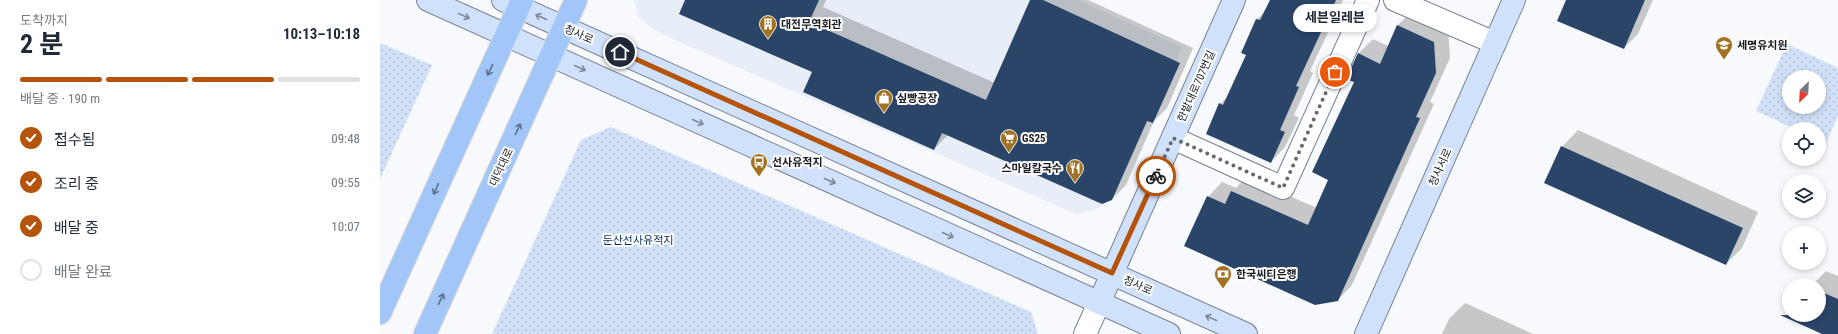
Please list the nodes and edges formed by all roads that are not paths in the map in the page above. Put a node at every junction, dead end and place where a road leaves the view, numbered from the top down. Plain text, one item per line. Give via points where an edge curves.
1 (428, 0) edge
2 (576, 0) edge
3 (1234, 0) edge
4 (1368, 0) edge
5 (1395, 0) edge
6 (1514, 0) edge
7 (514, 2) edge
8 (564, 28) junction
9 (506, 35) junction
10 (1494, 43) junction
11 (552, 56) junction
12 (1173, 138) junction
13 (1112, 273) junction
14 (1099, 303) junction
15 (380, 313) edge
16 (425, 334) edge
17 (1085, 334) edge
18 (1169, 334) edge
19 (1246, 334) edge
20 (1366, 334) edge

1 -> 9 street
2 - 8 main road, 대덕대로
3 - 12 street, 한밭대로707번길
4 - 12 street via 1283,188
5 - 10 street
6 - 10 street, 청사서로
8 -> 7 street, 청사로
7 - 9 main road
8 - 11 main road, 대덕대로
8 - 13 street, 청사로
9 - 11 street
9 -> 15 main road
10 - 20 street, 청사서로
11 -> 14 street
16 -> 11 main road, 대덕대로
12 - 13 street, 한밭대로707번길
13 - 14 street, 한밭대로707번길
19 -> 13 street, 청사로
14 - 17 street
14 - 18 street

